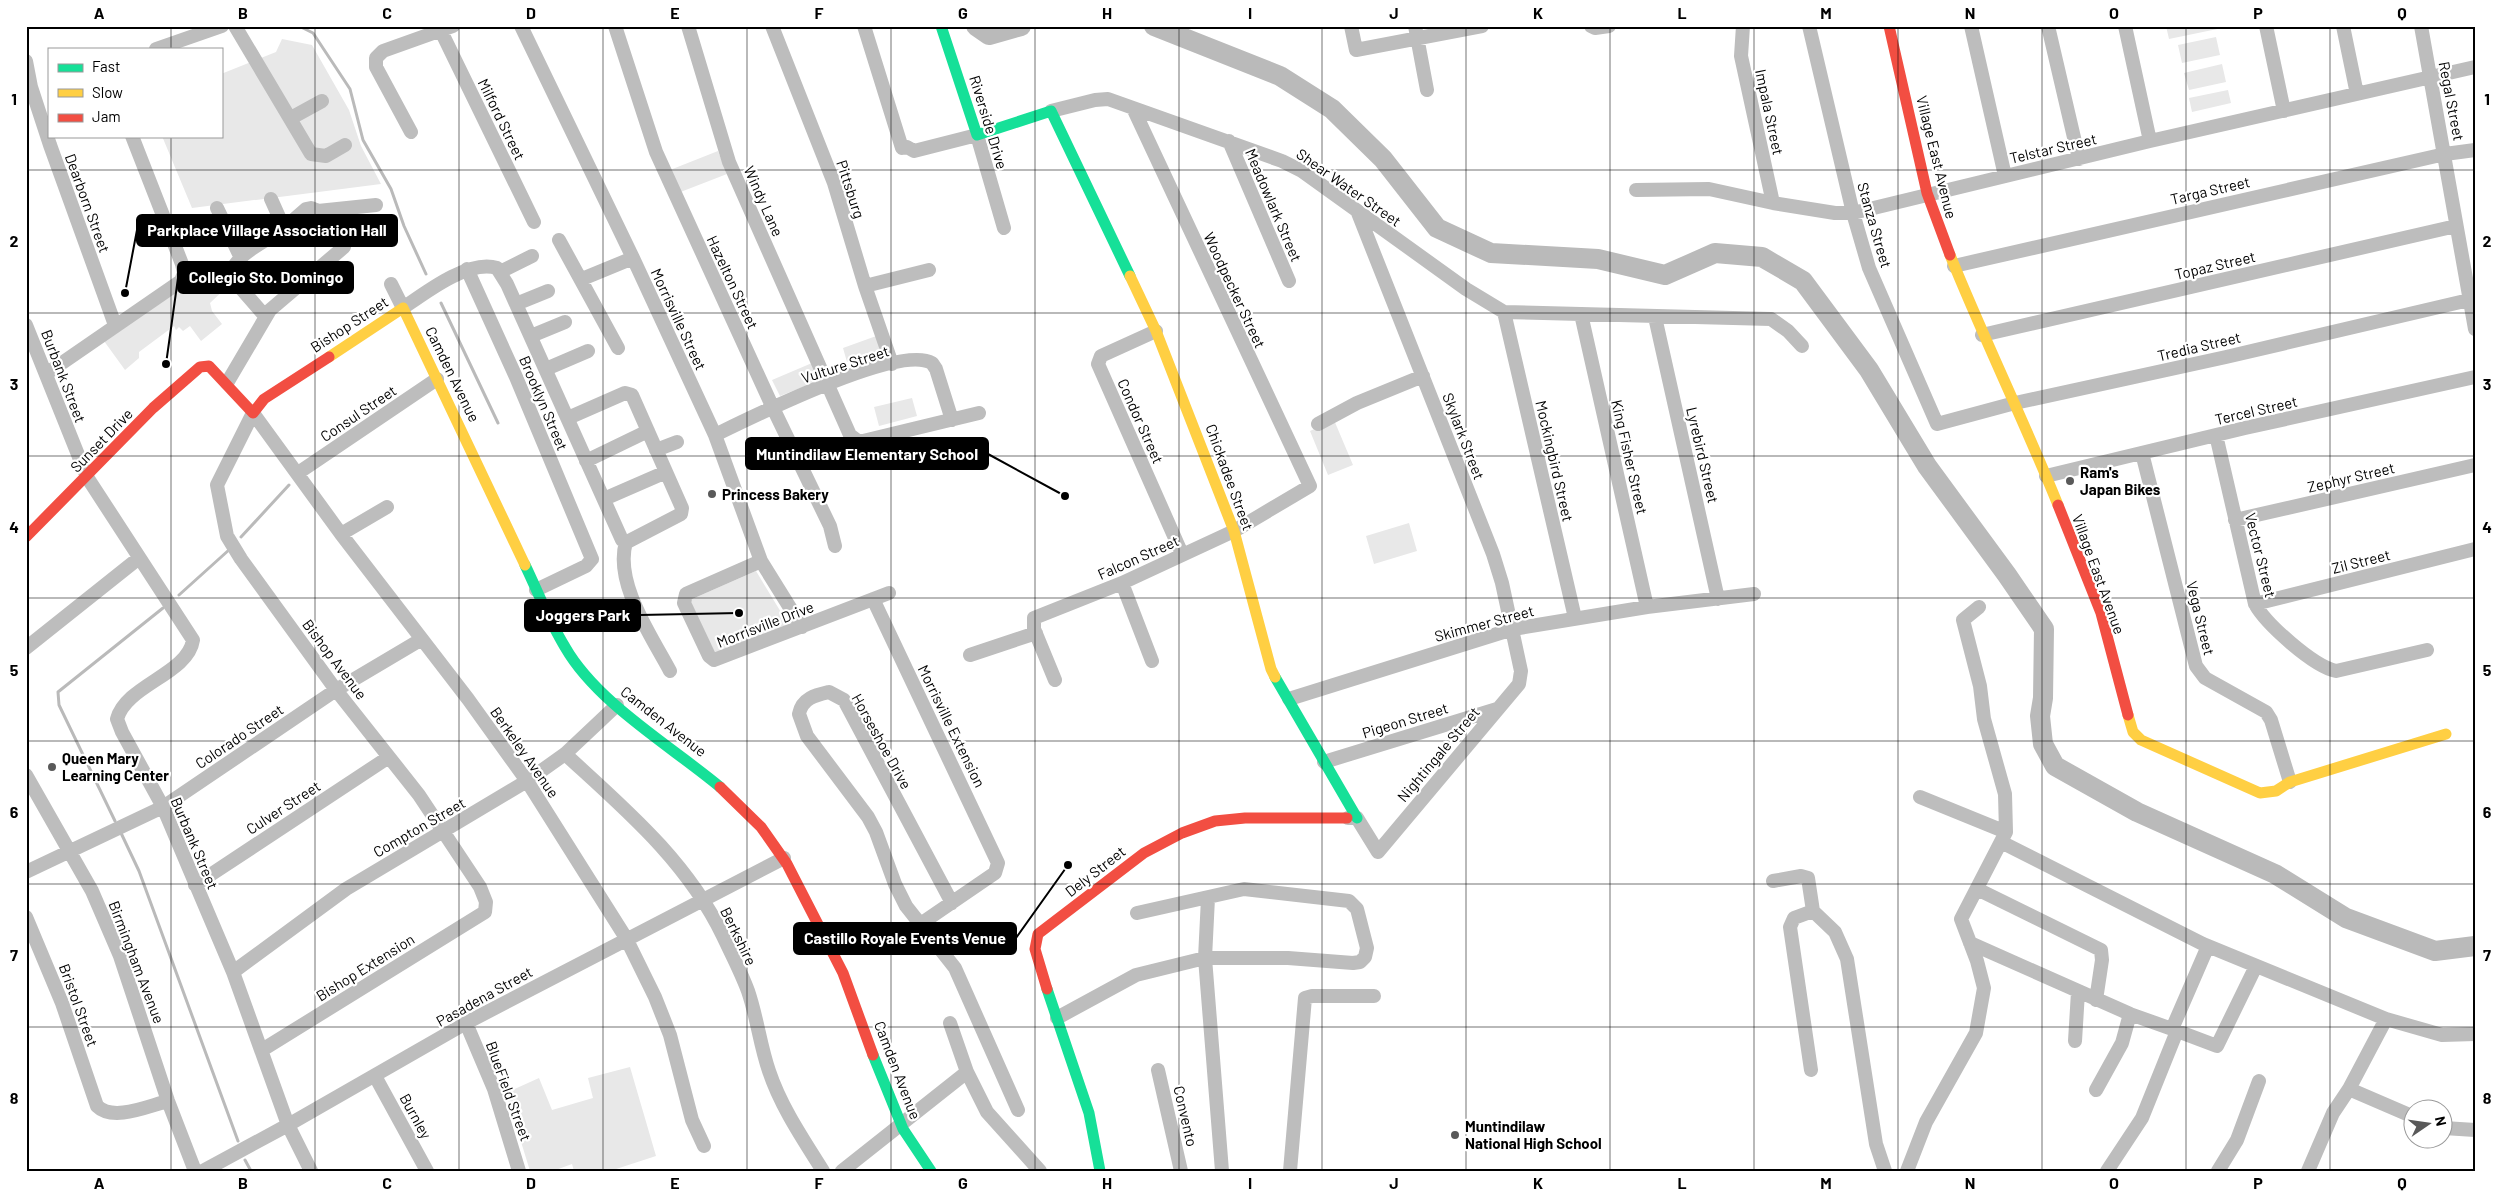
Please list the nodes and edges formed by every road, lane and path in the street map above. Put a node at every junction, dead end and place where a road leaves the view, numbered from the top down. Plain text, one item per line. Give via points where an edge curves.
1 (222, 26) edge
2 (235, 26) edge
3 (521, 26) edge
4 (615, 26) edge
5 (688, 26) edge
6 (772, 26) edge
7 (864, 26) edge
8 (941, 26) edge
9 (1351, 26) edge
10 (1482, 26) edge
11 (1591, 26) edge
12 (1609, 26) edge
13 (1743, 26) edge
14 (1809, 26) edge
15 (1889, 26) edge
16 (1971, 26) edge
17 (2048, 26) edge
18 (2125, 26) edge
19 (2266, 26) edge
20 (2343, 26) edge
21 (2421, 26) edge
22 (447, 29) edge
23 (1416, 32) edge
24 (159, 48) edge
25 (26, 62) edge
26 (2475, 67) edge
27 (2431, 78) junction
28 (1427, 90) dead end
29 (2357, 94) junction
30 (322, 101) dead end
31 (1133, 108) junction
32 (1051, 111) junction
33 (2284, 111) junction
34 (291, 118) junction
35 (411, 132) dead end
36 (977, 135) junction
37 (133, 138) edge
38 (1229, 140) junction
39 (2150, 141) junction
40 (345, 145) dead end
41 (2475, 150) edge
42 (2445, 154) junction
43 (2079, 159) junction
44 (2005, 176) junction
45 (1636, 190) dead end
46 (1928, 193) junction
47 (271, 199) dead end
48 (1773, 203) junction
49 (376, 205) dead end
50 (217, 208) dead end
51 (318, 211) junction
52 (1357, 212) junction
53 (1853, 213) junction
54 (534, 222) dead end
55 (2456, 226) junction
56 (284, 228) junction
57 (1004, 228) dead end
58 (559, 240) dead end
59 (532, 256) dead end
60 (241, 258) junction
61 (633, 258) junction
62 (1954, 266) junction
63 (467, 269) junction
64 (929, 270) dead end
65 (500, 272) junction
66 (582, 279) junction
67 (1289, 281) dead end
68 (391, 284) dead end
69 (865, 286) junction
70 (548, 291) dead end
71 (2470, 300) junction
72 (516, 304) junction
73 (403, 308) junction
74 (1504, 312) junction
75 (1581, 314) junction
76 (265, 316) junction
77 (1655, 317) junction
78 (565, 322) dead end
79 (26, 324) edge
80 (115, 325) junction
81 (2475, 330) edge
82 (1156, 331) junction
83 (1982, 335) junction
84 (531, 336) junction
85 (1802, 346) dead end
86 (618, 348) dead end
87 (588, 351) dead end
88 (892, 364) junction
89 (546, 369) junction
90 (46, 374) junction
91 (1423, 376) junction
92 (2475, 377) edge
93 (437, 379) junction
94 (828, 383) junction
95 (227, 384) junction
96 (2015, 403) junction
97 (773, 408) junction
98 (253, 413) junction
99 (980, 413) dead end
100 (568, 418) junction
101 (952, 420) junction
102 (1318, 424) dead end
103 (1937, 424) joint
104 (648, 431) junction
105 (715, 435) junction
106 (2216, 435) junction
107 (678, 442) dead end
108 (656, 450) junction
109 (2142, 453) junction
110 (586, 461) junction
111 (2475, 465) edge
112 (666, 472) junction
113 (298, 473) junction
114 (2046, 476) junction
115 (87, 477) junction
116 (1310, 486) joint
117 (604, 499) junction
118 (387, 507) dead end
119 (2235, 520) junction
120 (1234, 531) junction
121 (341, 534) junction
122 (26, 537) edge
123 (626, 542) junction
124 (835, 546) dead end
125 (2475, 549) edge
126 (1182, 554) junction
127 (139, 558) junction
128 (761, 562) junction
129 (1122, 583) junction
130 (536, 590) junction
131 (890, 592) dead end
132 (1754, 594) dead end
133 (1718, 599) junction
134 (873, 600) junction
135 (2255, 604) junction
136 (1647, 607) junction
137 (1979, 607) dead end
138 (1575, 618) junction
139 (802, 627) junction
140 (1513, 629) junction
141 (1036, 633) junction
142 (422, 639) junction
143 (26, 648) edge
144 (2427, 650) dead end
145 (970, 655) dead end
146 (1152, 661) dead end
147 (670, 671) dead end
148 (1521, 678) joint
149 (1055, 680) dead end
150 (336, 690) junction
151 (1288, 700) junction
152 (617, 705) junction
153 (1497, 708) junction
154 (2446, 734) dead end
155 (565, 754) junction
156 (389, 757) junction
157 (1324, 762) junction
158 (27, 777) edge
159 (527, 782) junction
160 (2290, 782) junction
161 (1920, 797) dead end
162 (163, 807) junction
163 (1352, 818) junction
164 (445, 832) junction
165 (2004, 837) junction
166 (71, 852) junction
167 (1378, 852) joint
168 (784, 858) junction
169 (26, 872) edge
170 (1773, 881) dead end
171 (195, 884) junction
172 (1977, 888) junction
173 (1208, 898) junction
174 (703, 899) junction
175 (952, 903) junction
176 (1813, 911) junction
177 (485, 912) joint
178 (1137, 913) dead end
179 (26, 917) edge
180 (919, 925) junction
181 (626, 938) junction
182 (1970, 944) junction
183 (2208, 946) junction
184 (1205, 958) junction
185 (2256, 966) junction
186 (233, 972) junction
187 (2078, 992) junction
188 (1374, 996) dead end
189 (2096, 1000) junction
190 (2130, 1014) junction
191 (1057, 1018) junction
192 (2386, 1019) junction
193 (466, 1023) junction
194 (950, 1023) dead end
195 (2174, 1030) junction
196 (2475, 1034) edge
197 (2075, 1041) dead end
198 (262, 1050) junction
199 (1158, 1070) dead end
200 (1811, 1070) dead end
201 (967, 1072) junction
202 (375, 1076) junction
203 (2259, 1081) dead end
204 (2350, 1089) junction
205 (2096, 1090) dead end
206 (168, 1101) junction
207 (1018, 1110) dead end
208 (2404, 1113) edge
209 (900, 1124) junction
210 (288, 1125) junction
211 (2454, 1129) edge
212 (2475, 1130) edge
213 (704, 1146) dead end
214 (1908, 1169) edge
215 (195, 1171) edge
216 (203, 1171) edge
217 (311, 1171) edge
218 (427, 1171) edge
219 (519, 1171) edge
220 (823, 1171) edge
221 (842, 1171) edge
222 (931, 1171) edge
223 (1040, 1171) edge
224 (1100, 1171) edge
225 (1181, 1171) edge
226 (1222, 1171) edge
227 (1290, 1171) edge
228 (1885, 1171) edge
229 (2106, 1171) edge
230 (2218, 1171) edge
231 (2308, 1171) edge

1 - 24 street
2 - 34 street
3 - 61 street, Morrisville Street
4 - 97 street, Hazelton Street via 656,152
5 - 94 street, Windy Lane via 729,162
6 - 69 street, Pittsburg via 834,183
7 - 36 street, Shear Water Street via 902,148 914,151
8 - 36 street, Riverside Drive
9 - 23 street via 1356,50
10 - 23 street
11 - 12 street
13 - 48 street, Impala Street via 1741,56
14 - 53 street, Stanza Street
15 - 46 street, Village East Avenue
16 - 44 street
17 - 43 street
18 - 39 street
19 - 33 street
20 - 29 street
21 - 27 street, Regal Street
22 - 35 street via 382,52 376,58 376,67
22 - 54 street, Milford Street
23 - 28 street
25 - 80 street, Dearborn Street via 50,145
26 - 27 street, Telstar Street
27 - 29 street, Telstar Street
27 - 42 street, Regal Street
29 - 33 street, Telstar Street
30 - 34 street
31 - 32 street, Shear Water Street via 1108,99
31 - 38 street, Shear Water Street
31 - 116 street, Woodpecker Street
32 - 36 street, Shear Water Street
32 - 82 street, Chickadee Street
33 - 39 street, Telstar Street
34 - 40 street via 311,154 326,156
36 - 57 street, Riverside Drive
37 - 80 street via 184,273 181,281
38 - 52 street, Shear Water Street via 1302,171
38 - 67 street, Meadowlark Street
39 - 43 street, Telstar Street
41 - 42 street, Targa Street
42 - 55 street, Regal Street
42 - 62 street, Targa Street
43 - 44 street, Telstar Street
44 - 46 street, Telstar Street
45 - 48 street, Telstar Street via 1709,188
46 - 53 street, Telstar Street
46 - 62 street, Village East Avenue
47 - 56 street
48 - 53 street, Telstar Street
49 - 51 street
50 - 60 street
51 - 56 street via 306,209
51 - 76 street via 344,247
52 - 74 street, Shear Water Street
52 - 91 street, Skylark Street
53 - 103 street, Stanza Street via 1869,268
55 - 71 street, Regal Street
55 - 83 street, Topaz Street
56 - 60 street
58 - 66 street
59 - 65 street
60 - 76 street via 231,270 231,277
61 - 66 street
61 - 105 street, Morrisville Street
62 - 83 street, Village East Avenue
63 - 65 street via 487,265
63 - 73 street, Bishop Street
63 - 130 street, Brooklyn Street via 592,560
64 - 69 street
65 - 72 street
66 - 86 street
68 - 73 street, Camden Avenue
69 - 88 street, Pittsburg
70 - 72 street
71 - 81 street, Regal Street
71 - 96 street, Tredia Street
72 - 84 street
73 - 93 street, Camden Avenue
73 - 98 street, Bishop Street via 264,399
74 - 75 street, Shear Water Street
74 - 138 street, Mockingbird Street
75 - 77 street, Shear Water Street
75 - 136 street, King Fisher Street
76 - 95 street
77 - 85 street, Shear Water Street via 1771,319
77 - 133 street, Lyrebird Street
78 - 84 street
79 - 90 street, Burbank Street
80 - 90 street
82 - 120 street, Chickadee Street
82 - 126 street, Condor Street via 1101,356 1098,364
83 - 96 street, Village East Avenue
84 - 89 street
87 - 89 street
88 - 94 street, Vulture Street
88 - 101 street, Vulture Street via 921,359 932,363
89 - 100 street
90 - 115 street, Burbank Street
91 - 102 street via 1357,403
91 - 140 street, Skylark Street via 1493,554
92 - 106 street, Tercel Street
93 - 113 street, Consul Street
93 - 130 street, Camden Avenue
94 - 97 street, Vulture Street
94 - 101 street, Windy Lane via 850,435 858,441
95 - 98 street
95 - 115 street, Sunset Drive via 209,366 200,367 153,408
96 - 103 street, Tredia Street
96 - 114 street, Village East Avenue
97 - 105 street, Vulture Street
97 - 124 street, Hazelton Street via 830,526
98 - 113 street, Berkeley Avenue
98 - 150 street, Bishop Avenue via 217,485 227,536
99 - 101 street, Windy Lane
100 - 104 street via 629,394 634,398
100 - 110 street
104 - 108 street
104 - 110 street
105 - 128 street, Morrisville Street
106 - 109 street, Tercel Street
106 - 119 street, Vector Street
107 - 108 street
108 - 112 street
109 - 114 street, Tercel Street
109 - 160 street, Vega Street via 2196,666 2205,678 2266,712
110 - 117 street
111 - 119 street, Zephyr Street
112 - 117 street
112 - 123 street via 682,513
113 - 121 street, Berkeley Avenue
114 - 160 street, Village East Avenue via 2101,613 2133,732 2141,740 2260,793 2281,790
115 - 122 street, Sunset Drive
115 - 127 street, Burbank Street
116 - 120 street, Falcon Street
117 - 123 street via 622,540
118 - 121 street
119 - 135 street, Vector Street
120 - 126 street, Falcon Street
120 - 151 street, Chickadee Street via 1265,651
121 - 142 street, Berkeley Avenue
123 - 147 street via 624,568 630,592
125 - 135 street, Zil Street
126 - 129 street, Falcon Street
127 - 143 street
127 - 162 street, Burbank Street via 193,640 188,654 124,706 118,719
128 - 139 street, Morrisville Street
128 - 139 street, Morrisville Drive via 686,594 684,603 709,656 717,660
129 - 141 street, Falcon Street via 1038,615 1033,621
129 - 146 street
130 - 152 street, Camden Avenue via 556,634 575,663
131 - 134 street, Morrisville Drive
132 - 133 street, Skimmer Street
133 - 136 street, Skimmer Street
134 - 139 street, Morrisville Drive
134 - 175 street, Morrisville Extension via 996,853 998,868 995,872
135 - 144 street, Vector Street via 2274,629 2330,669 2344,670
136 - 138 street, Skimmer Street
137 - 165 street via 1963,620 1980,686 1984,719 2005,794
138 - 140 street, Skimmer Street
140 - 148 street, Skylark Street
140 - 151 street, Skimmer Street
141 - 145 street
141 - 149 street
142 - 150 street, Colorado Street
142 - 159 street, Berkeley Avenue
148 - 153 street, Nightingale Street
150 - 156 street, Bishop Avenue
150 - 162 street, Colorado Street
151 - 157 street, Chickadee Street
152 - 155 street, Compton Street
152 - 168 street, Camden Avenue via 751,814
153 - 157 street, Pigeon Street
153 - 167 street, Nightingale Street
154 - 160 street, Village East Avenue
155 - 159 street, Compton Street
155 - 174 street, Berkshire via 648,830
156 - 164 street, Bishop Avenue
156 - 171 street, Culver Street
157 - 163 street, Chickadee Street
158 - 166 street, Birmingham Avenue
159 - 164 street, Compton Street
159 - 181 street, Berkeley Avenue
161 - 165 street
162 - 166 street, Colorado Street
162 - 171 street, Burbank Street
163 - 167 street, Chickadee Street
163 - 191 street, Dely Street via 1281,817 1215,821 1182,833 1144,853 1036,937 1035,948 1041,972
164 - 177 street, Bishop Avenue via 480,887 486,902
164 - 186 street, Compton Street via 346,889
165 - 172 street
165 - 183 street
166 - 169 street, Colorado Street
166 - 206 street, Birmingham Avenue via 120,956
168 - 174 street, Pasadena Street
168 - 209 street, Camden Avenue via 847,982
170 - 176 street via 1801,876 1808,878
171 - 186 street, Burbank Street
172 - 182 street via 1961,919
172 - 189 street via 2101,950
173 - 178 street
173 - 184 street
173 - 184 street via 1244,889 1348,901 1357,909 1367,948 1366,957 1353,963 1288,958
174 - 181 street, Pasadena Street
174 - 220 street, Berkshire via 748,991 769,1072 793,1124
175 - 180 street
175 - 180 street, Horseshoe Drive via 844,700 829,692 806,701 799,714 807,736 868,818 895,884
176 - 200 street via 1794,918 1790,927
176 - 228 street via 1835,932 1847,959 1876,1144
177 - 198 street, Bishop Extension
179 - 206 street, Bristol Street via 62,1003 97,1106 114,1114
180 - 207 street, Horseshoe Drive via 955,968
181 - 193 street, Pasadena Street
181 - 213 street, Berkeley Avenue via 670,1035 692,1120
182 - 187 street
182 - 214 street via 1984,988 1976,1033 1926,1122
183 - 185 street
183 - 195 street
184 - 191 street via 1136,975
184 - 226 street
185 - 192 street
185 - 195 street via 2217,1046
186 - 198 street, Burbank Street
187 - 189 street
187 - 197 street
188 - 227 street via 1305,998
189 - 190 street
190 - 195 street
190 - 205 street via 2122,1043
191 - 224 street, Dely Street via 1095,1139
192 - 196 street via 2442,1035
192 - 204 street
193 - 202 street, Pasadena Street
193 - 219 street, BlueField Street via 494,1089
194 - 201 street
195 - 229 street via 2142,1118
198 - 210 street, Burbank Street
199 - 225 street, Convento
201 - 209 street
201 - 223 street via 987,1112
202 - 210 street, Pasadena Street
202 - 218 street, Burnley
203 - 230 street via 2237,1140
204 - 208 street
204 - 231 street via 2333,1113
206 - 215 street, Birmingham Avenue
209 - 221 street
209 - 222 street, Camden Avenue via 915,1153
210 - 216 street, Pasadena Street
210 - 217 street, Burbank Street
211 - 212 street

